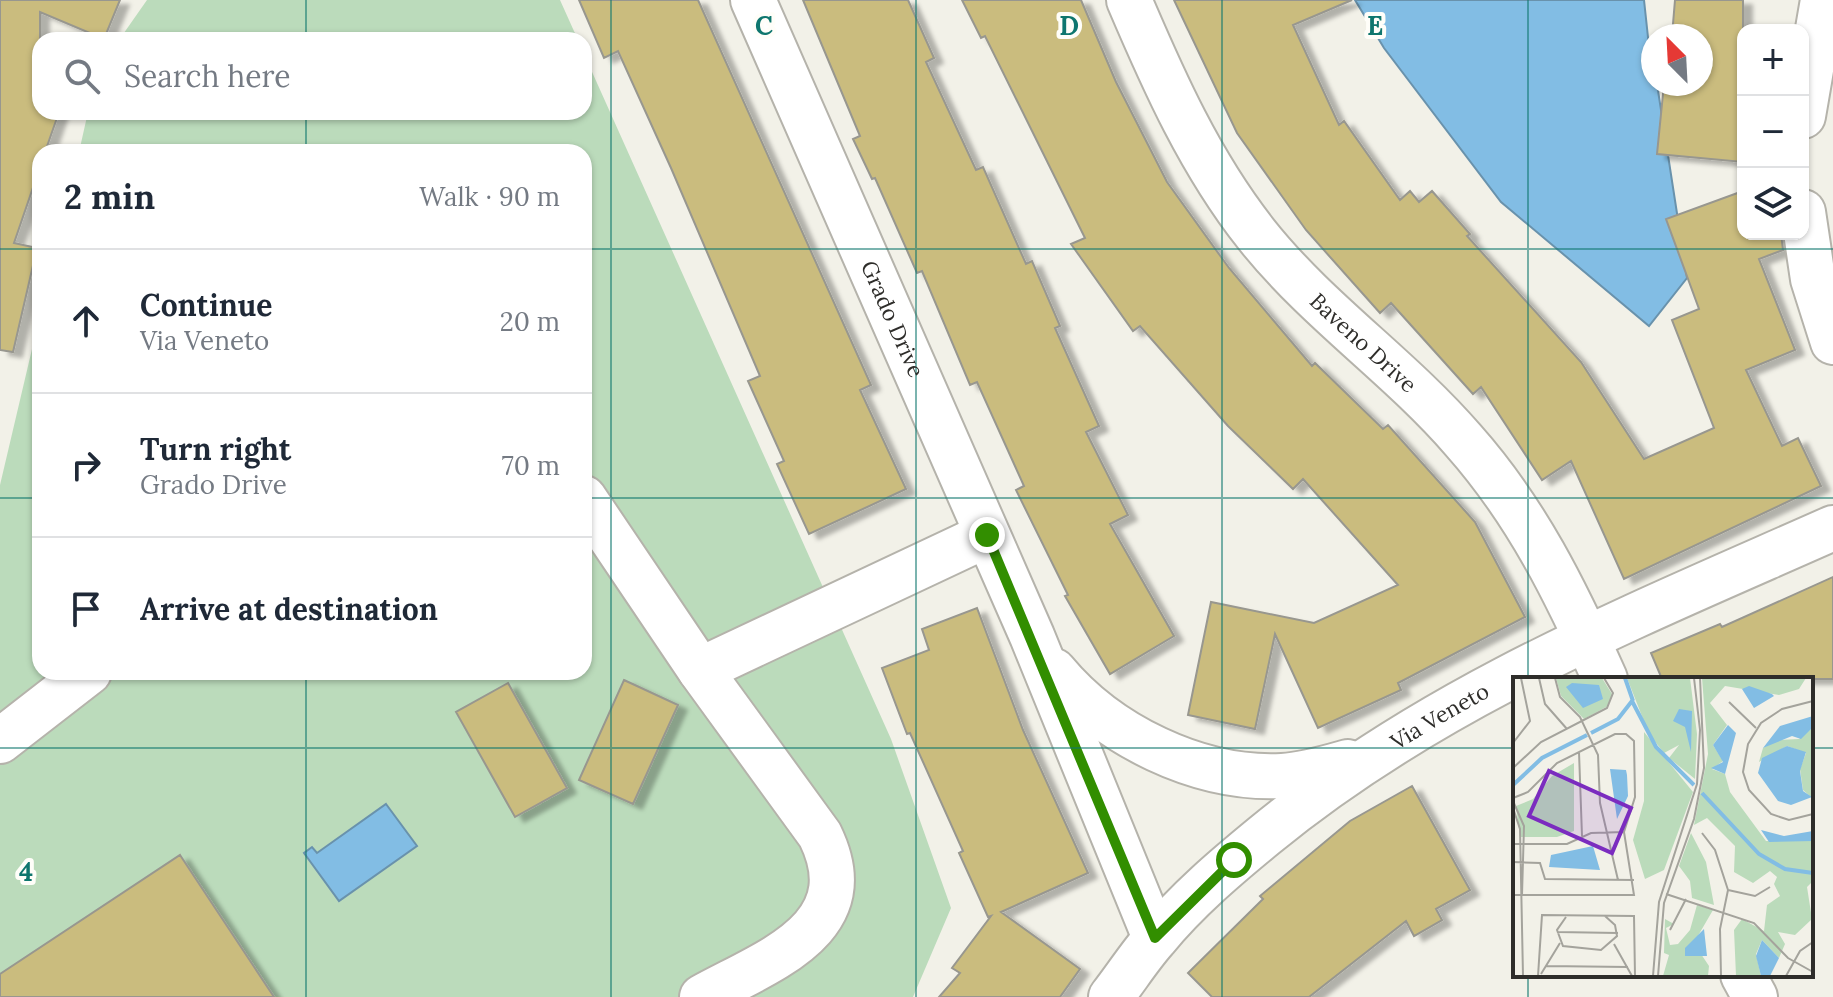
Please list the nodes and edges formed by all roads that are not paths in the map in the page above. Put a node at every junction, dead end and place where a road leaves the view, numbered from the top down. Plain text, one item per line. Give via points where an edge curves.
1 (753, 0) edge
2 (1129, 0) edge
3 (1823, 0) edge
4 (1806, 96) edge
5 (1807, 240) edge
6 (1833, 342) edge
7 (592, 510) edge
8 (1833, 528) edge
9 (987, 535) junction
10 (1032, 636) junction
11 (1586, 637) junction
12 (700, 670) junction
13 (1604, 677) edge
14 (79, 680) edge
15 (0, 741) edge
16 (1390, 742) junction
17 (1155, 938) junction
18 (1744, 977) edge
19 (702, 997) edge
20 (1111, 997) edge
21 (1755, 997) edge

1 - 9 street, Grado Drive
2 - 11 street, Baveno Drive via 1178,114 1257,235 1353,336 1463,439 1544,549
3 - 4 street
5 - 6 street
7 - 12 street
8 - 11 street, Via Veneto
9 - 10 street, Grado Drive
9 - 12 street
10 - 16 street, Grado Drive via 1071,691 1099,715 1134,738 1201,764 1283,776 1351,761
10 - 17 street, Grado Drive
11 - 13 street, Baveno Drive
11 - 16 street, Via Veneto
12 - 19 street via 820,835 832,880 826,909 806,937
14 - 15 street
16 - 17 street, Via Veneto via 1234,860
17 - 20 street, Via Veneto
18 - 21 street

